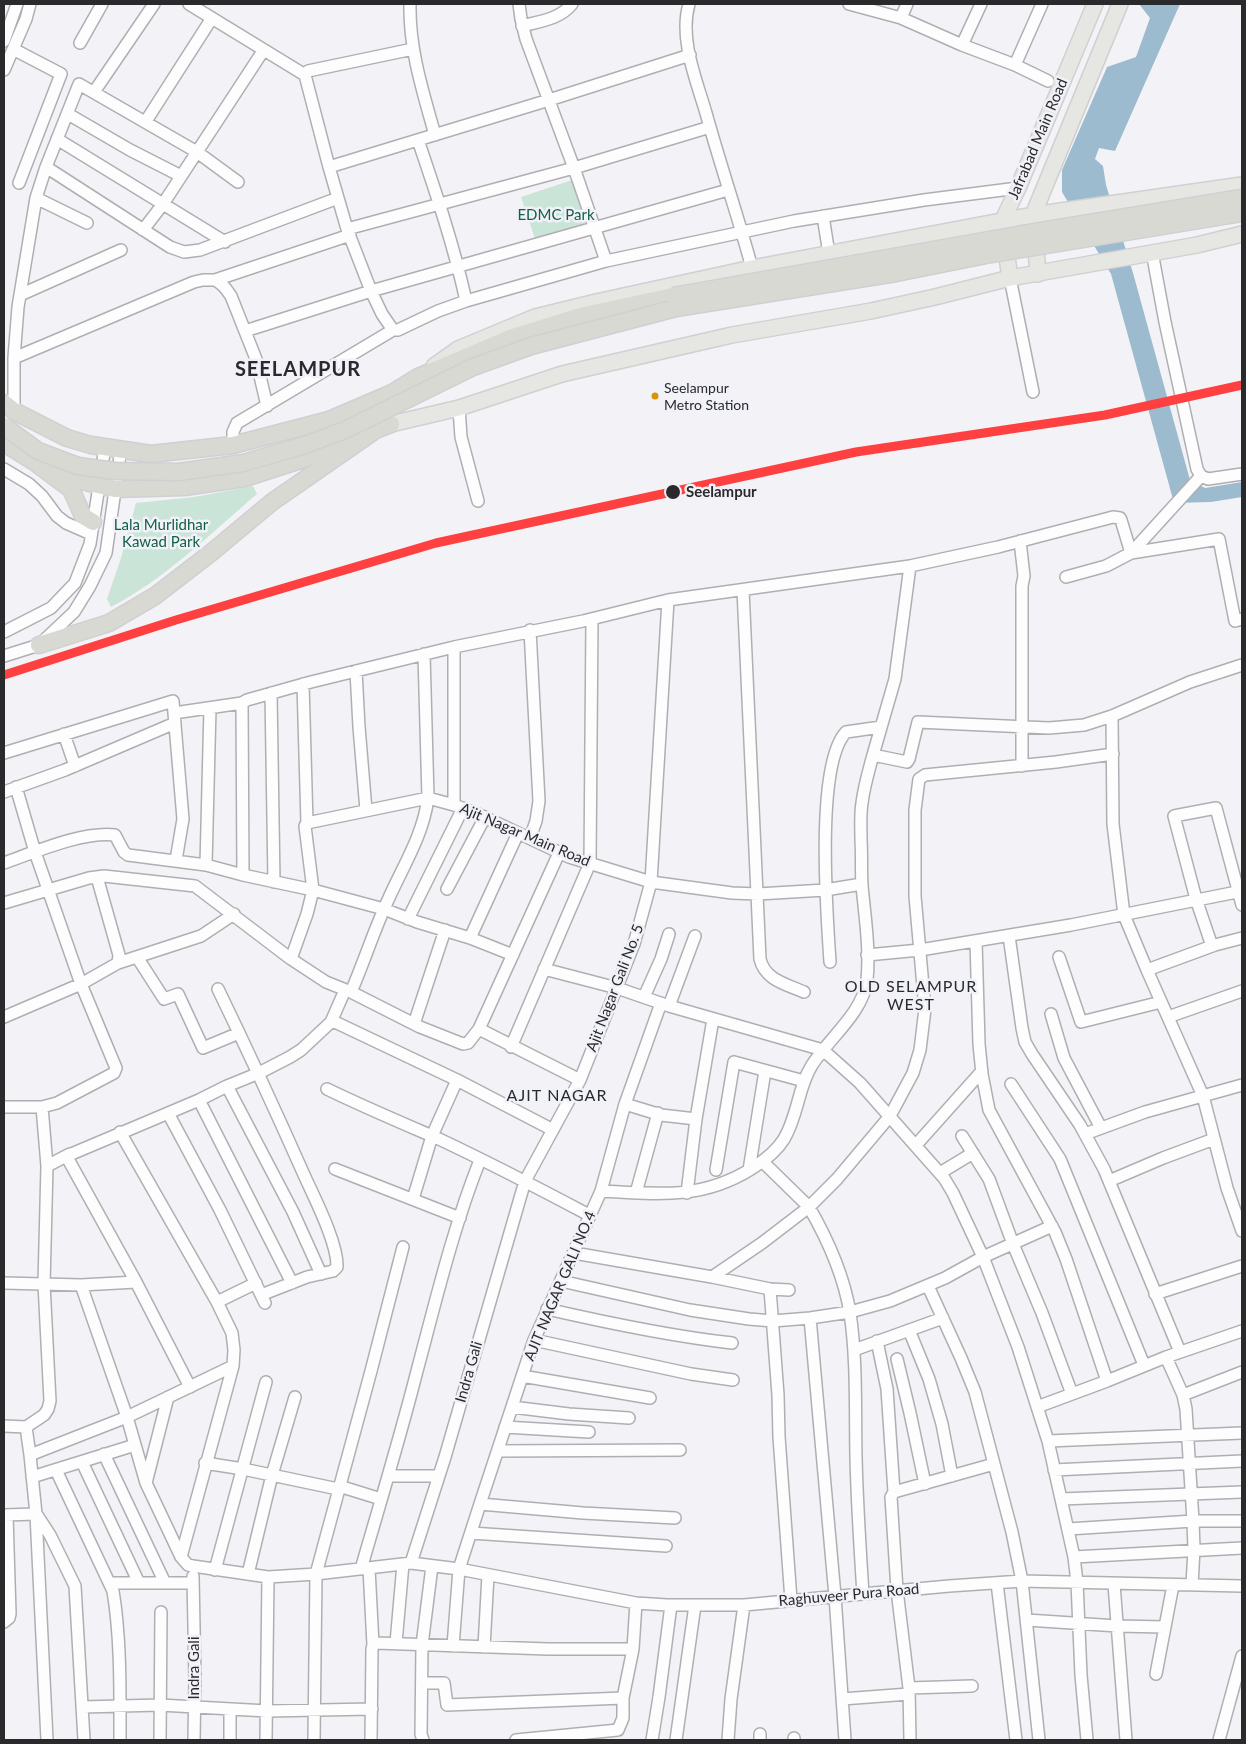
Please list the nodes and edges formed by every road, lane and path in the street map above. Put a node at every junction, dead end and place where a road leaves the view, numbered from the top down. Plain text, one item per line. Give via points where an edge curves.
1 (17, 4) edge
2 (30, 4) edge
3 (102, 4) edge
4 (154, 4) edge
5 (189, 4) edge
6 (410, 4) edge
7 (519, 4) edge
8 (572, 4) edge
9 (689, 4) edge
10 (849, 4) edge
11 (907, 4) edge
12 (980, 4) edge
13 (1042, 4) edge
14 (1096, 4) edge
15 (1120, 4) edge
16 (212, 18) junction
17 (900, 18) junction
18 (522, 26) junction
19 (4, 41) edge
20 (80, 43) dead end
21 (962, 45) junction
22 (13, 49) junction
23 (413, 49) junction
24 (263, 51) junction
25 (690, 55) junction
26 (1015, 65) junction
27 (4, 70) edge
28 (304, 74) junction
29 (1048, 81) dead end
30 (94, 92) junction
31 (549, 100) junction
32 (68, 114) junction
33 (146, 121) junction
34 (710, 127) junction
35 (435, 135) junction
36 (57, 140) junction
37 (418, 140) junction
38 (197, 152) junction
39 (46, 167) junction
40 (329, 167) junction
41 (574, 168) junction
42 (181, 176) junction
43 (238, 182) dead end
44 (19, 183) dead end
45 (1242, 185) edge
46 (1018, 188) junction
47 (728, 190) junction
48 (36, 198) junction
49 (338, 198) junction
50 (1242, 198) edge
51 (163, 204) junction
52 (440, 204) junction
53 (1242, 213) edge
54 (1033, 215) junction
55 (823, 216) junction
56 (1002, 222) junction
57 (87, 223) dead end
58 (593, 228) junction
59 (143, 230) junction
60 (742, 231) junction
61 (348, 232) junction
62 (1242, 234) edge
63 (225, 242) junction
64 (121, 250) dead end
65 (1152, 252) junction
66 (829, 254) junction
67 (606, 261) junction
68 (459, 266) junction
69 (752, 268) junction
70 (1038, 274) junction
71 (1010, 278) junction
72 (215, 280) junction
73 (371, 290) junction
74 (20, 295) junction
75 (466, 301) junction
76 (393, 330) junction
77 (245, 331) junction
78 (14, 358) junction
79 (418, 377) junction
80 (1033, 392) dead end
81 (267, 406) junction
82 (9, 407) edge
83 (458, 408) junction
84 (391, 424) joint
85 (4, 426) edge
86 (373, 432) junction
87 (4, 443) edge
88 (233, 446) junction
89 (113, 448) junction
90 (36, 463) junction
91 (4, 469) edge
92 (1242, 474) edge
93 (1198, 479) junction
94 (108, 487) junction
95 (478, 502) dead end
96 (92, 528) junction
97 (1020, 541) junction
98 (1131, 553) junction
99 (910, 566) junction
100 (1066, 576) dead end
101 (743, 590) junction
102 (668, 600) junction
103 (51, 608) junction
104 (592, 619) junction
105 (1242, 619) edge
106 (65, 621) junction
107 (530, 630) junction
108 (4, 632) edge
109 (39, 645) junction
110 (454, 647) junction
111 (424, 654) junction
112 (4, 656) edge
113 (1242, 665) edge
114 (356, 671) junction
115 (303, 684) junction
116 (271, 693) junction
117 (242, 704) junction
118 (210, 708) junction
119 (1112, 716) junction
120 (175, 718) junction
121 (881, 727) junction
122 (1021, 727) junction
123 (64, 734) junction
124 (4, 753) edge
125 (1114, 754) junction
126 (873, 755) junction
127 (75, 766) junction
128 (1022, 766) junction
129 (16, 787) junction
130 (4, 792) edge
131 (428, 798) junction
132 (459, 807) junction
133 (366, 810) junction
134 (485, 817) junction
135 (307, 823) junction
136 (518, 833) junction
137 (530, 838) junction
138 (35, 852) junction
139 (559, 853) junction
140 (176, 860) junction
141 (4, 863) edge
142 (590, 864) junction
143 (206, 865) junction
144 (243, 875) junction
145 (97, 877) junction
146 (274, 882) junction
147 (651, 882) junction
148 (862, 884) junction
149 (447, 889) dead end
150 (48, 890) junction
151 (313, 890) junction
152 (825, 890) junction
153 (1240, 891) edge
154 (758, 894) junction
155 (1196, 900) junction
156 (4, 903) edge
157 (1242, 905) edge
158 (384, 909) junction
159 (234, 914) junction
160 (1124, 915) junction
161 (408, 919) junction
162 (445, 930) junction
163 (669, 934) dead end
164 (695, 936) dead end
165 (1009, 936) junction
166 (470, 938) junction
167 (1242, 938) edge
168 (976, 941) junction
169 (1212, 946) junction
170 (920, 950) junction
171 (514, 955) junction
172 (867, 955) junction
173 (137, 957) junction
174 (1059, 957) dead end
175 (291, 959) junction
176 (830, 962) dead end
177 (118, 963) junction
178 (544, 969) junction
179 (1146, 970) junction
180 (81, 984) junction
181 (617, 988) junction
182 (218, 989) dead end
183 (348, 991) junction
184 (1242, 991) edge
185 (804, 992) dead end
186 (644, 997) junction
187 (1161, 1002) junction
188 (665, 1005) junction
189 (1051, 1014) dead end
190 (4, 1017) edge
191 (1168, 1017) junction
192 (713, 1019) junction
193 (331, 1022) junction
194 (414, 1024) junction
195 (479, 1029) junction
196 (239, 1033) junction
197 (511, 1047) junction
198 (823, 1050) junction
199 (765, 1071) junction
200 (982, 1071) junction
201 (259, 1073) junction
202 (457, 1080) junction
203 (580, 1080) junction
204 (804, 1081) junction
205 (1011, 1084) dead end
206 (1242, 1085) edge
207 (227, 1086) junction
208 (328, 1089) dead end
209 (1202, 1096) junction
210 (199, 1100) junction
211 (625, 1104) junction
212 (4, 1107) edge
213 (42, 1107) junction
214 (168, 1113) junction
215 (658, 1113) junction
216 (890, 1116) junction
217 (696, 1120) junction
218 (1101, 1128) junction
219 (553, 1130) junction
220 (120, 1132) junction
221 (1085, 1134) junction
222 (432, 1136) junction
223 (962, 1136) dead end
224 (1214, 1139) junction
225 (916, 1145) junction
226 (973, 1153) junction
227 (70, 1154) junction
228 (480, 1160) junction
229 (763, 1162) junction
230 (47, 1166) junction
231 (335, 1169) dead end
232 (716, 1170) dead end
233 (749, 1170) junction
234 (940, 1173) junction
235 (525, 1181) junction
236 (1108, 1181) junction
237 (601, 1191) junction
238 (636, 1193) junction
239 (687, 1193) junction
240 (413, 1199) junction
241 (809, 1208) junction
242 (589, 1216) junction
243 (460, 1218) junction
244 (1052, 1226) junction
245 (1242, 1231) edge
246 (1013, 1244) junction
247 (403, 1247) dead end
248 (574, 1253) junction
249 (984, 1257) junction
250 (1242, 1266) edge
251 (321, 1274) junction
252 (712, 1277) junction
253 (561, 1281) junction
254 (136, 1282) junction
255 (292, 1282) junction
256 (4, 1283) edge
257 (256, 1283) junction
258 (44, 1284) junction
259 (81, 1285) junction
260 (928, 1286) junction
261 (770, 1290) junction
262 (789, 1290) dead end
263 (1155, 1294) junction
264 (216, 1302) junction
265 (547, 1309) junction
266 (850, 1312) junction
267 (810, 1318) junction
268 (943, 1318) junction
269 (773, 1320) junction
270 (909, 1330) junction
271 (1242, 1331) edge
272 (534, 1340) junction
273 (877, 1342) junction
274 (732, 1343) dead end
275 (854, 1350) junction
276 (1180, 1352) junction
277 (1166, 1357) junction
278 (897, 1359) dead end
279 (1144, 1365) junction
280 (233, 1366) junction
281 (1242, 1372) edge
282 (522, 1376) junction
283 (733, 1380) dead end
284 (1107, 1381) junction
285 (266, 1382) dead end
286 (190, 1387) junction
287 (1072, 1394) junction
288 (1183, 1395) junction
289 (168, 1397) junction
290 (295, 1397) dead end
291 (650, 1398) dead end
292 (512, 1407) junction
293 (1037, 1407) junction
294 (127, 1418) junction
295 (629, 1418) dead end
296 (4, 1426) edge
297 (26, 1427) junction
298 (505, 1427) junction
299 (589, 1432) dead end
300 (1242, 1433) edge
301 (1188, 1436) junction
302 (1048, 1442) junction
303 (135, 1445) junction
304 (680, 1450) dead end
305 (498, 1451) junction
306 (104, 1454) junction
307 (30, 1455) junction
308 (1242, 1461) edge
309 (82, 1462) junction
310 (205, 1463) junction
311 (994, 1464) junction
312 (1188, 1464) junction
313 (243, 1469) junction
314 (56, 1470) junction
315 (1054, 1470) junction
316 (272, 1475) junction
317 (388, 1476) junction
318 (439, 1476) junction
319 (952, 1476) junction
320 (32, 1477) junction
321 (146, 1483) junction
322 (925, 1484) junction
323 (339, 1488) junction
324 (894, 1492) junction
325 (1242, 1492) edge
326 (1191, 1493) junction
327 (381, 1499) junction
328 (1061, 1499) junction
329 (480, 1504) junction
330 (36, 1514) junction
331 (6, 1515) edge
332 (675, 1518) dead end
333 (1193, 1521) junction
334 (1242, 1521) edge
335 (1068, 1529) junction
336 (470, 1533) junction
337 (666, 1546) dead end
338 (1242, 1548) edge
339 (1194, 1549) junction
340 (1074, 1557) junction
341 (187, 1563) junction
342 (407, 1563) junction
343 (432, 1566) junction
344 (365, 1569) junction
345 (459, 1569) junction
346 (215, 1570) junction
347 (248, 1574) junction
348 (316, 1574) junction
349 (488, 1575) junction
350 (268, 1576) junction
351 (1022, 1581) junction
352 (1077, 1582) junction
353 (110, 1583) junction
354 (140, 1583) junction
355 (165, 1583) junction
356 (193, 1583) junction
357 (997, 1583) junction
358 (1114, 1584) junction
359 (1173, 1585) junction
360 (1192, 1585) junction
361 (1242, 1586) edge
362 (897, 1590) junction
363 (863, 1594) junction
364 (835, 1596) junction
365 (792, 1600) junction
366 (636, 1603) junction
367 (744, 1604) junction
368 (671, 1605) junction
369 (694, 1605) junction
370 (161, 1612) dead end
371 (1026, 1620) junction
372 (4, 1622) edge
373 (1079, 1624) junction
374 (1117, 1626) junction
375 (1165, 1627) junction
376 (396, 1643) junction
377 (373, 1645) junction
378 (422, 1646) junction
379 (453, 1646) junction
380 (484, 1647) junction
381 (633, 1649) junction
382 (1242, 1656) edge
383 (1156, 1674) dead end
384 (422, 1684) junction
385 (972, 1686) dead end
386 (909, 1691) junction
387 (623, 1698) junction
388 (842, 1699) junction
389 (120, 1705) junction
390 (160, 1705) junction
391 (194, 1706) junction
392 (82, 1707) junction
393 (230, 1709) junction
394 (372, 1709) junction
395 (267, 1711) junction
396 (314, 1711) junction
397 (616, 1735) edge
398 (47, 1740) edge
399 (84, 1740) edge
400 (120, 1740) edge
401 (160, 1740) edge
402 (194, 1740) edge
403 (230, 1740) edge
404 (266, 1740) edge
405 (314, 1740) edge
406 (371, 1740) edge
407 (423, 1740) edge
408 (516, 1740) edge
409 (652, 1740) edge
410 (676, 1740) edge
411 (728, 1740) edge
412 (845, 1740) edge
413 (910, 1740) edge
414 (1016, 1740) edge
415 (1040, 1740) edge
416 (1087, 1740) edge
417 (1126, 1740) edge
418 (1219, 1740) edge

1 - 19 street
2 - 22 street
3 - 20 street
4 - 30 street
5 - 16 street
6 - 23 street
7 - 18 street
8 - 18 street via 556,17
9 - 25 street via 685,27
10 - 17 street
11 - 17 street
12 - 21 street
13 - 26 street
14 - 46 main road, Jafrabad Main Road
15 - 54 main road, Jafrabad Main Road
16 - 24 street
16 - 33 street
17 - 21 street
18 - 31 street
21 - 26 street
22 - 27 street
22 - 44 street via 61,74
23 - 28 street
23 - 35 street
24 - 28 street
24 - 38 street
25 - 31 street
25 - 34 street
26 - 29 street
28 - 40 street
30 - 32 street via 80,84
30 - 33 street
31 - 35 street
31 - 41 street
32 - 36 street
32 - 42 street
33 - 38 street
34 - 41 street
34 - 47 street
35 - 37 street
36 - 39 street
36 - 51 street
37 - 40 street
37 - 52 street
38 - 42 street
38 - 43 street
39 - 48 street
39 - 59 street
40 - 49 street
41 - 52 street
41 - 58 street
42 - 51 street
45 - 54 main road
46 - 55 street
46 - 56 main road, Jafrabad Main Road
47 - 58 street
47 - 60 street
48 - 57 street
48 - 74 street
49 - 61 street
49 - 63 street
50 - 79 highway, bridge via 673,296 584,315 510,338
51 - 59 street
51 - 63 street
52 - 61 street
52 - 68 street
53 - 85 highway, bridge via 676,308 530,346 472,367 345,430 243,463 178,472 115,471 78,466 38,451
54 - 56 main road
54 - 70 main road, Jafrabad Main Road
55 - 60 street
55 - 66 street
56 - 66 main road
56 - 71 main road
58 - 67 street
58 - 68 street
59 - 63 street via 184,252
60 - 67 street
60 - 69 street
61 - 72 street
61 - 73 street
62 - 65 main road
64 - 74 street
65 - 70 main road
65 - 93 street
66 - 69 main road
67 - 75 street
68 - 73 street
68 - 75 street
69 - 79 main road via 535,317 458,349
70 - 71 main road
71 - 80 street
71 - 83 main road via 872,311 732,336 562,374
72 - 77 street via 226,288
72 - 78 street via 194,282
73 - 76 street
73 - 77 street
74 - 78 street
75 - 76 street
76 - 81 street
77 - 81 street
78 - 82 street
79 - 88 highway via 392,393 329,420
81 - 88 street via 237,423
82 - 89 highway via 67,438
83 - 84 main road
83 - 95 street via 461,437
84 - 86 highway
86 - 94 highway via 245,478 184,487
86 - 109 highway via 272,502 155,596 109,623
87 - 90 highway
88 - 89 highway via 151,454
89 - 94 street
90 - 94 highway via 82,482
90 - 96 highway via 71,490
91 - 96 street via 29,484 66,523
92 - 93 street
93 - 98 street
94 - 96 street
94 - 106 street via 106,553 90,586
96 - 103 street via 90,544 74,583
97 - 98 street via 1116,517 1121,520
97 - 99 street
97 - 122 street via 1024,576
98 - 100 street via 1106,566
98 - 105 street via 1218,539 1235,621
99 - 101 street
99 - 121 street via 895,679
101 - 102 street
101 - 154 street
102 - 104 street
102 - 147 street, Ajit Nagar Gali No. 5
103 - 106 street
103 - 108 street
104 - 107 street
104 - 142 street
106 - 109 street
107 - 110 street
107 - 137 street via 539,801
109 - 112 street
110 - 111 street
110 - 132 street
111 - 114 street
111 - 131 street
113 - 119 street via 1190,682
114 - 115 street
114 - 133 street
115 - 116 street
115 - 135 street
116 - 117 street
116 - 146 street
117 - 118 street
117 - 144 street
118 - 120 street
118 - 143 street
119 - 122 street via 1084,725
119 - 125 street
120 - 123 street via 173,701
120 - 127 street
120 - 140 street via 183,819
121 - 126 street
121 - 152 street via 846,732 837,745 831,767 827,813
122 - 126 street via 918,722 907,762
122 - 128 street
123 - 124 street
123 - 127 street
125 - 128 street
125 - 160 street via 1113,824
126 - 148 street via 861,805
127 - 129 street
128 - 170 street via 919,778 914,840
129 - 130 street
129 - 138 street
131 - 132 street, Ajit Nagar Main Road
131 - 133 street, Ajit Nagar Main Road
131 - 158 street via 418,840
132 - 134 street, Ajit Nagar Main Road
132 - 161 street
133 - 135 street, Ajit Nagar Main Road
134 - 136 street, Ajit Nagar Main Road
134 - 149 street
135 - 151 street
136 - 137 street, Ajit Nagar Main Road
136 - 166 street
137 - 139 street, Ajit Nagar Main Road
138 - 140 street via 110,834 118,837 128,855
138 - 141 street
138 - 150 street
139 - 142 street, Ajit Nagar Main Road
139 - 171 street
140 - 143 street
142 - 147 street, Ajit Nagar Main Road
142 - 178 street
143 - 144 street
144 - 146 street
145 - 150 street
145 - 159 street via 195,886
145 - 177 street via 119,956
146 - 151 street
147 - 154 street, Ajit Nagar Main Road
147 - 181 street, Ajit Nagar Gali No. 5 via 634,944
148 - 152 street, Ajit Nagar Main Road
148 - 172 street
150 - 156 street
150 - 180 street
151 - 158 street
151 - 175 street
152 - 154 street, Ajit Nagar Main Road
152 - 176 street
153 - 155 street
153 - 155 street via 1216,808 1174,816
153 - 157 street
154 - 185 street via 760,959 764,972
155 - 160 street
155 - 169 street
158 - 161 street
158 - 183 street
159 - 173 street via 201,936
159 - 175 street
160 - 165 street
160 - 179 street
161 - 162 street
162 - 166 street
162 - 194 street
163 - 186 street
164 - 188 street, AJIT NAGAR GALI NO.4
165 - 168 street
165 - 221 street via 1025,1042
166 - 171 street
167 - 169 street
168 - 170 street
168 - 200 street
169 - 179 street
170 - 172 street
170 - 216 street via 925,1009 920,1050 913,1073
171 - 195 street
172 - 198 street via 867,980 860,1004
173 - 177 street
173 - 196 street via 164,1000 178,994 203,1048
174 - 187 street via 1081,1022
175 - 183 street via 326,982
177 - 180 street
178 - 181 street
178 - 197 street
179 - 187 street
180 - 190 street
180 - 213 street via 115,1071 57,1103
181 - 186 street
181 - 203 street, Ajit Nagar Gali No. 5
182 - 196 street
183 - 193 street
183 - 194 street
184 - 191 street
186 - 188 street
187 - 191 street
188 - 192 street
188 - 211 street, AJIT NAGAR GALI NO.4
189 - 218 street via 1064,1058
191 - 209 street
192 - 198 street
192 - 217 street
193 - 201 street via 301,1050
193 - 202 street
194 - 195 street via 465,1044
195 - 197 street
196 - 201 street
197 - 203 street
198 - 204 street
198 - 216 street
199 - 204 street
199 - 232 street via 734,1062
199 - 233 street
200 - 225 street
200 - 244 street via 993,1121
201 - 207 street
201 - 251 street via 332,1243 337,1267
202 - 219 street
202 - 222 street
203 - 219 street, Ajit Nagar Gali No. 5
204 - 229 street via 784,1138
205 - 279 street via 1060,1159
206 - 209 street
207 - 210 street
207 - 251 street via 293,1212
208 - 222 street
209 - 218 street
209 - 224 street
210 - 214 street
210 - 255 street
211 - 215 street
211 - 237 street, AJIT NAGAR GALI NO.4
212 - 213 street
213 - 230 street
214 - 220 street
214 - 257 street
215 - 217 street
215 - 238 street
216 - 225 street
216 - 241 street
217 - 239 street
218 - 221 street
219 - 235 street, Ajit Nagar Gali No. 5
220 - 227 street
220 - 264 street
221 - 236 street
222 - 228 street
222 - 240 street
223 - 226 street
224 - 236 street
224 - 245 street
225 - 234 street
226 - 234 street
226 - 246 street via 989,1179
227 - 230 street
227 - 254 street via 68,1159
228 - 235 street
228 - 243 street
229 - 233 street
229 - 241 street
230 - 258 street
231 - 240 street
233 - 239 street via 718,1186
234 - 249 street
235 - 242 street
235 - 318 street, Indra Gali
236 - 263 street
237 - 238 street
237 - 242 street, AJIT NAGAR GALI NO.4
238 - 239 street
240 - 243 street
241 - 252 street
241 - 266 street via 833,1256
242 - 248 street, AJIT NAGAR GALI NO.4
243 - 317 street
244 - 246 street
244 - 284 street
246 - 249 street
246 - 287 street
247 - 323 street
248 - 252 street
248 - 253 street, AJIT NAGAR GALI NO.4
249 - 260 street
249 - 293 street
250 - 263 street
251 - 255 street
252 - 261 street
253 - 265 street, AJIT NAGAR GALI NO.4
253 - 269 street via 690,1310
254 - 259 street
254 - 286 street
255 - 257 street via 263,1299
256 - 258 street
257 - 264 street
258 - 259 street
258 - 297 street via 50,1401 44,1415
259 - 294 street
260 - 266 street
260 - 268 street
261 - 262 street
261 - 269 street
263 - 276 street
264 - 280 street via 233,1341
265 - 272 street, AJIT NAGAR GALI NO.4
265 - 274 street via 699,1340
266 - 267 street
266 - 275 street
267 - 269 street
267 - 364 street
268 - 270 street
268 - 311 street via 970,1378
269 - 365 street
270 - 273 street
270 - 319 street via 940,1415
271 - 276 street
272 - 282 street, AJIT NAGAR GALI NO.4
272 - 283 street
273 - 275 street
273 - 324 street via 887,1388
275 - 363 street
276 - 277 street
277 - 279 street
277 - 288 street
278 - 322 street
279 - 284 street
280 - 286 street
280 - 310 street
281 - 288 street
282 - 291 street
282 - 292 street, AJIT NAGAR GALI NO.4
284 - 287 street
285 - 313 street
286 - 289 street
287 - 293 street
288 - 301 street
289 - 294 street
289 - 321 street
290 - 316 street
292 - 295 street
292 - 298 street, AJIT NAGAR GALI NO.4
293 - 302 street
294 - 303 street
294 - 307 street
296 - 297 street
297 - 307 street
298 - 299 street
298 - 305 street, AJIT NAGAR GALI NO.4
300 - 301 street
301 - 302 street
301 - 312 street
302 - 315 street
303 - 306 street
303 - 321 street
304 - 305 street
305 - 329 street, AJIT NAGAR GALI NO.4
306 - 309 street
306 - 355 street
307 - 320 street
308 - 312 street
309 - 314 street
309 - 354 street
310 - 313 street
310 - 341 street
311 - 319 street
311 - 351 street
312 - 315 street
312 - 326 street
313 - 316 street
313 - 346 street
314 - 320 street
314 - 353 street
315 - 328 street
316 - 323 street
316 - 347 street
317 - 318 street
317 - 327 street
318 - 342 street, Indra Gali
319 - 322 street
320 - 330 street
321 - 341 street
322 - 324 street
323 - 327 street
323 - 348 street
324 - 362 street via 891,1497
325 - 326 street
326 - 328 street
326 - 333 street
327 - 344 street
328 - 335 street
329 - 332 street
329 - 336 street, AJIT NAGAR GALI NO.4
330 - 331 street
330 - 392 street via 76,1586
330 - 398 street
331 - 372 street via 10,1614
333 - 334 street
333 - 335 street
333 - 339 street
335 - 340 street
336 - 337 street
336 - 345 street, AJIT NAGAR GALI NO.4
338 - 339 street
339 - 340 street
339 - 360 street
340 - 352 street
341 - 346 street
341 - 356 street, Indra Gali
342 - 343 street
342 - 344 street
342 - 376 street, Indra Gali
343 - 345 street
343 - 378 street
344 - 348 street
344 - 377 street
345 - 349 street, Raghuveer Pura Road
345 - 379 street, AJIT NAGAR GALI NO.4
346 - 347 street
347 - 350 street
348 - 350 street
348 - 396 street
349 - 366 street, Raghuveer Pura Road
349 - 380 street
350 - 395 street
351 - 352 street, Raghuveer Pura Road
351 - 357 street, Raghuveer Pura Road
351 - 371 street
352 - 358 street, Raghuveer Pura Road
352 - 373 street
353 - 354 street
353 - 389 street via 115,1606
354 - 355 street
355 - 356 street
356 - 391 street, Indra Gali
357 - 362 street, Raghuveer Pura Road
357 - 414 street
358 - 359 street, Raghuveer Pura Road
358 - 374 street
359 - 360 street, Raghuveer Pura Road
359 - 375 street
360 - 361 street, Raghuveer Pura Road
362 - 363 street, Raghuveer Pura Road
362 - 386 street
363 - 364 street, Raghuveer Pura Road
364 - 365 street, Raghuveer Pura Road
364 - 388 street
365 - 367 street, Raghuveer Pura Road
366 - 368 street, Raghuveer Pura Road
366 - 381 street
367 - 369 street, Raghuveer Pura Road
367 - 411 street
368 - 369 street, Raghuveer Pura Road
368 - 409 street
369 - 410 street
370 - 390 street
371 - 373 street
371 - 415 street
373 - 374 street
373 - 416 street
374 - 375 street
374 - 417 street
375 - 383 street
376 - 377 street
376 - 378 street
377 - 394 street
378 - 379 street
378 - 384 street
379 - 380 street
380 - 381 street
381 - 387 street
382 - 418 street
384 - 387 street via 444,1683 446,1705
384 - 407 street
385 - 386 street
386 - 388 street
386 - 413 street
387 - 397 street via 623,1718
388 - 412 street
389 - 390 street
389 - 392 street
389 - 400 street
390 - 391 street
390 - 401 street
391 - 393 street
391 - 402 street, Indra Gali
392 - 399 street
393 - 395 street
393 - 403 street
394 - 396 street
394 - 406 street
395 - 396 street
395 - 404 street
396 - 405 street
397 - 408 street

